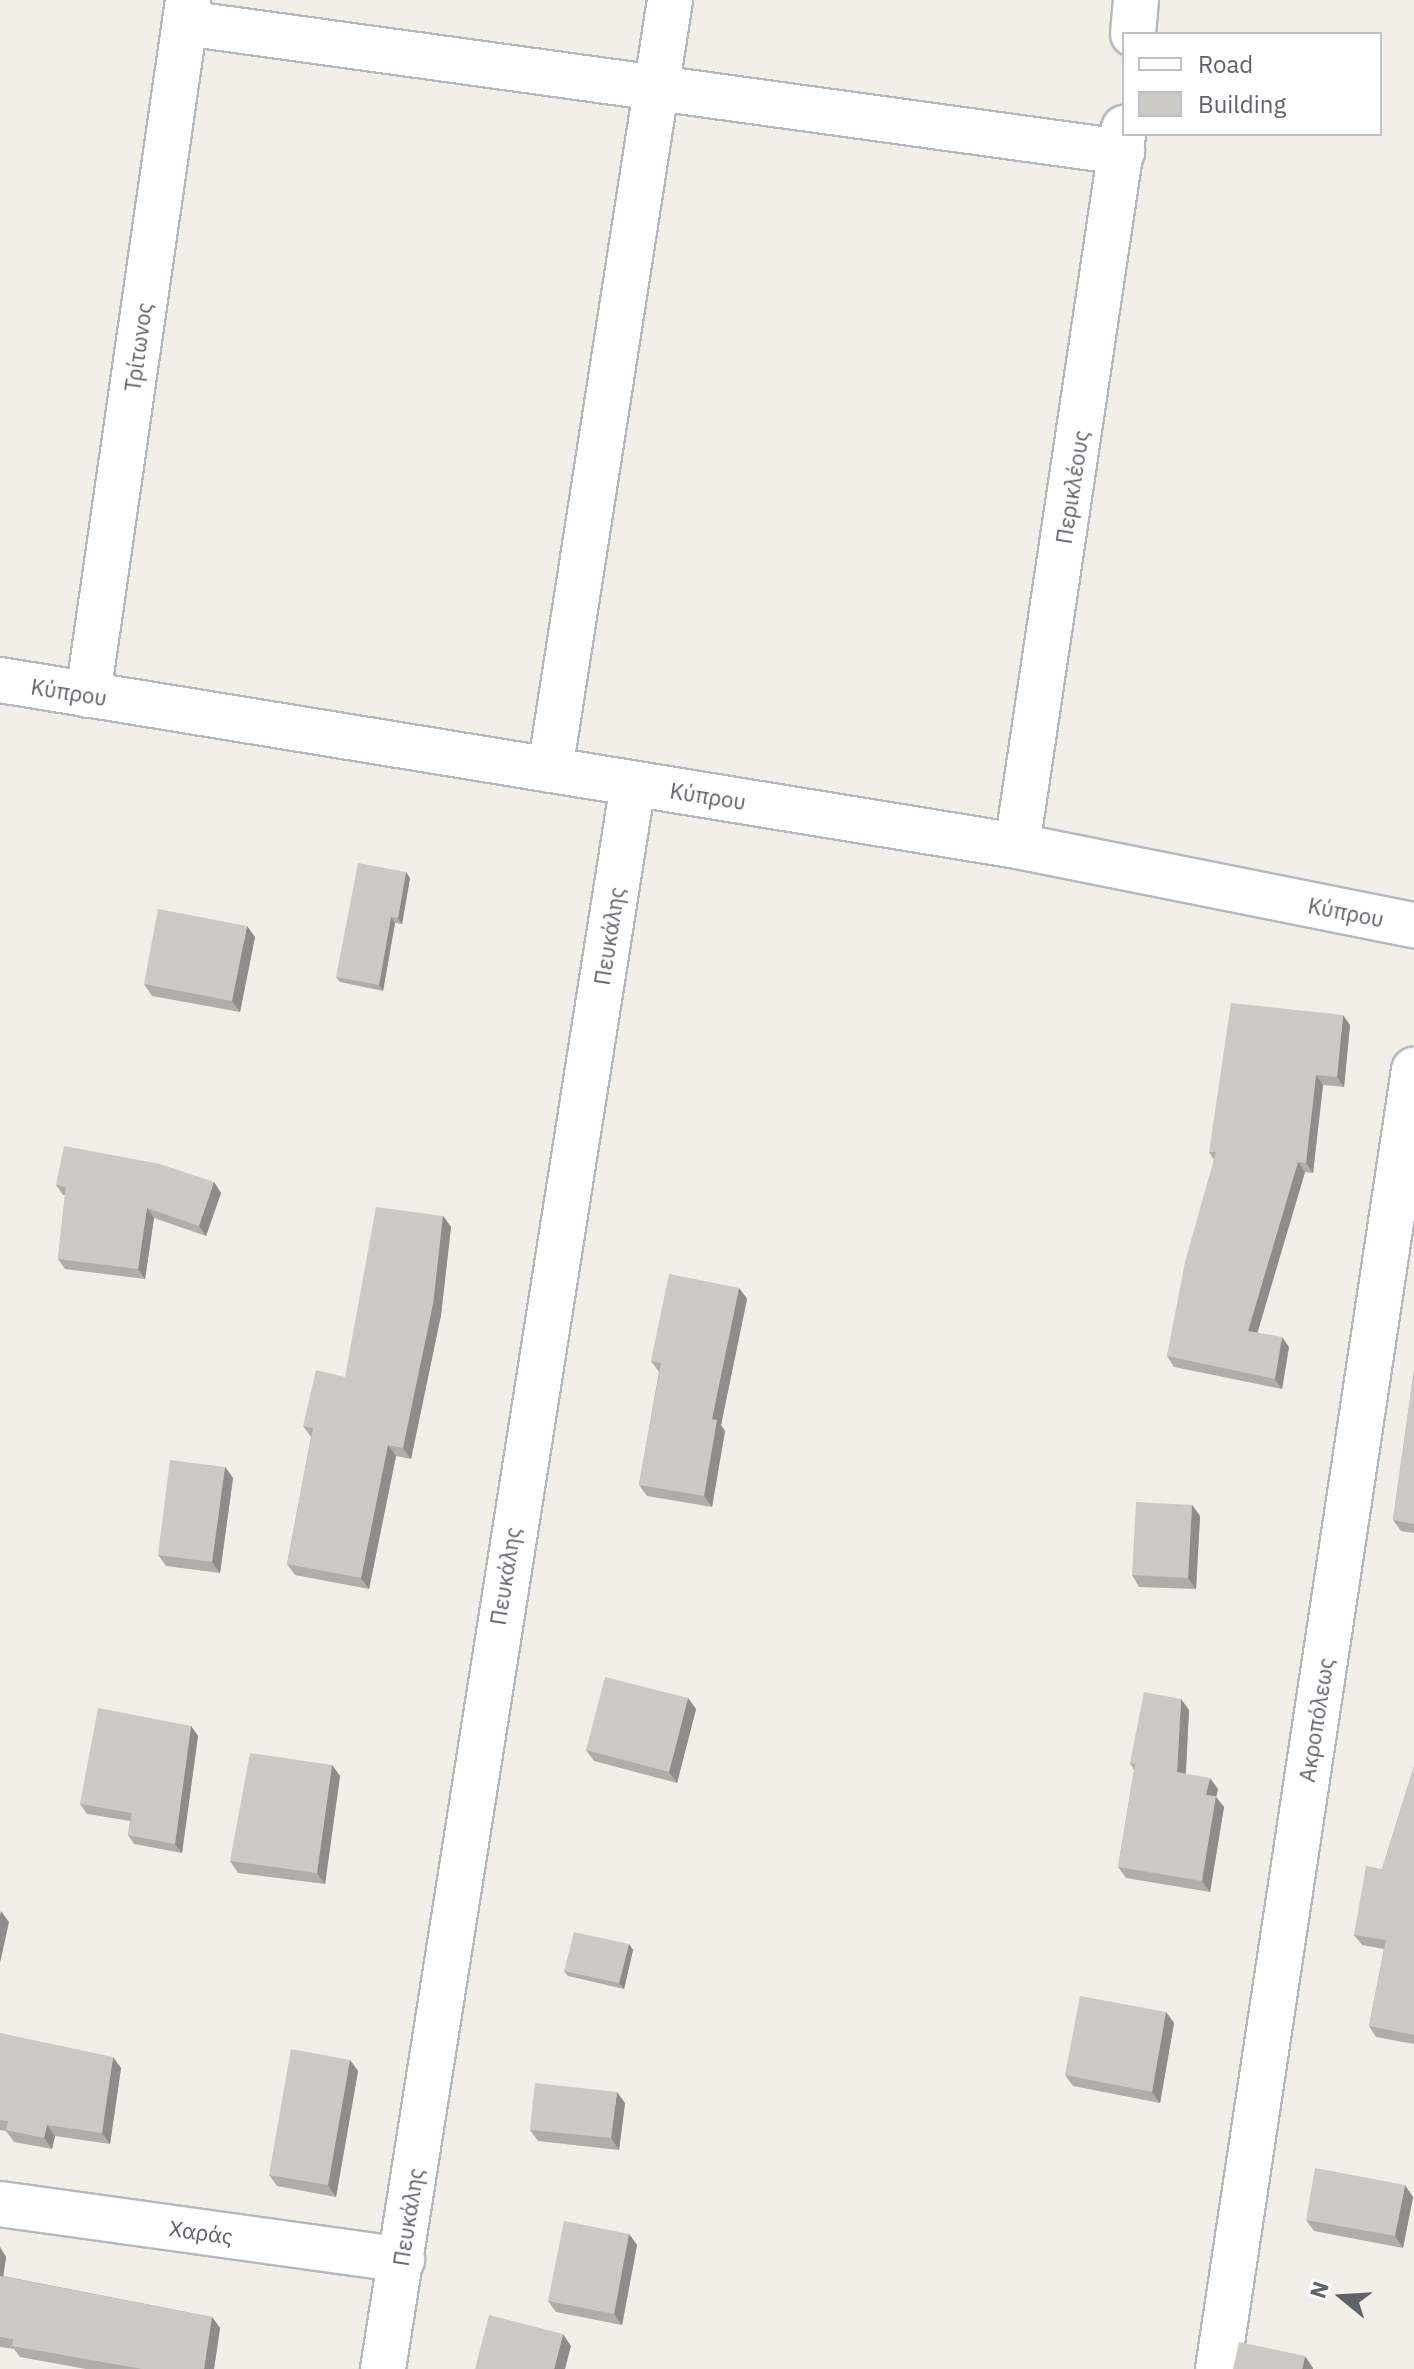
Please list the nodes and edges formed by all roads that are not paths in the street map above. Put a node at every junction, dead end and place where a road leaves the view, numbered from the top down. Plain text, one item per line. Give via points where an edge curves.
1 (670, 0) edge
2 (1136, 0) edge
3 (187, 11) edge
4 (1133, 32) edge
5 (659, 86) junction
6 (1123, 140) edge
7 (0, 680) edge
8 (88, 695) junction
9 (550, 770) junction
10 (633, 784) junction
11 (1017, 846) junction
12 (1414, 925) edge
13 (1414, 1070) edge
14 (0, 2204) edge
15 (402, 2260) junction
16 (383, 2369) edge
17 (1218, 2369) edge

1 - 5 street
2 - 4 street
3 - 5 street
3 - 8 street, Τρίτωνος
5 - 6 street
5 - 9 street
6 - 11 street, Περικλέους
7 - 8 street, Κύπρου
8 - 9 street, Κύπρου
9 - 10 street, Κύπρου
10 - 11 street, Κύπρου
10 - 15 street, Πευκάλης
11 - 12 street, Κύπρου
13 - 17 street, Ακροπόλεως
14 - 15 street, Χαράς
15 - 16 street, Πευκάλης

